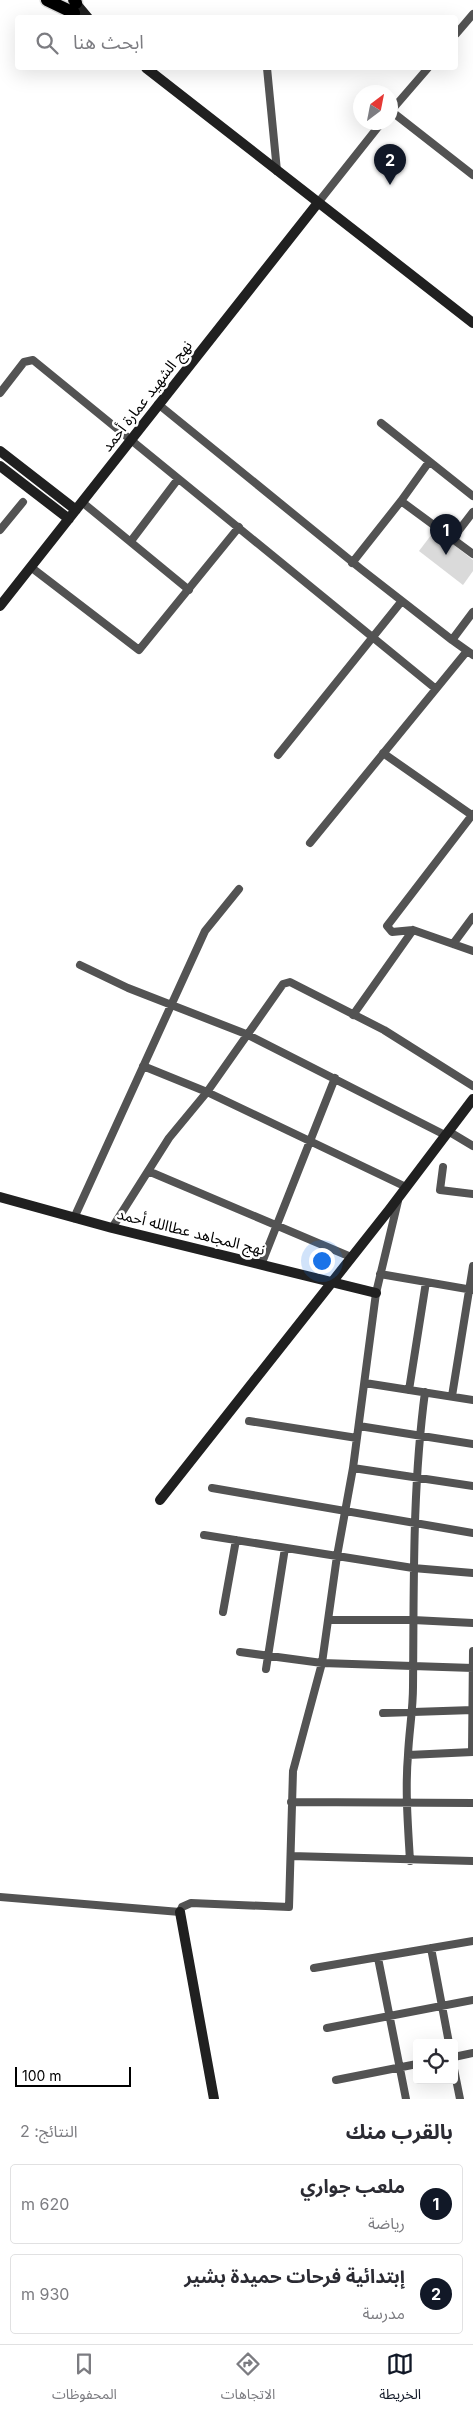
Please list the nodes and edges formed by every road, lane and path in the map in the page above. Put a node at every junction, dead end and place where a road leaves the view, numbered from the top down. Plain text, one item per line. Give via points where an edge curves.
1 (47, 0) edge
2 (59, 0) edge
3 (76, 7) edge
4 (473, 14) edge
5 (458, 32) edge
6 (149, 70) edge
7 (267, 70) edge
8 (426, 70) edge
9 (398, 104) edge
10 (398, 117) edge
11 (376, 130) edge
12 (277, 172) junction
13 (473, 175) edge
14 (317, 204) junction
15 (473, 323) edge
16 (0, 392) edge
17 (158, 404) junction
18 (381, 423) dead end
19 (132, 439) junction
20 (0, 451) edge
21 (429, 462) junction
22 (0, 466) edge
23 (178, 478) junction
24 (473, 496) edge
25 (401, 501) junction
26 (23, 502) dead end
27 (79, 506) junction
28 (473, 512) edge
29 (69, 519) junction
30 (239, 527) junction
31 (0, 530) edge
32 (453, 538) junction
33 (131, 542) junction
34 (473, 554) edge
35 (352, 563) junction
36 (32, 568) junction
37 (189, 590) junction
38 (402, 602) junction
39 (0, 606) edge
40 (473, 612) edge
41 (373, 637) junction
42 (452, 640) junction
43 (470, 653) edge
44 (436, 689) junction
45 (384, 753) junction
46 (278, 755) dead end
47 (473, 816) edge
48 (310, 843) dead end
49 (239, 889) dead end
50 (473, 917) edge
51 (413, 930) junction
52 (453, 944) junction
53 (473, 952) edge
54 (80, 965) dead end
55 (171, 1004) junction
56 (353, 1015) junction
57 (246, 1034) junction
58 (143, 1066) junction
59 (335, 1078) junction
60 (473, 1086) edge
61 (207, 1092) junction
62 (473, 1098) edge
63 (446, 1133) junction
64 (311, 1141) junction
65 (473, 1146) edge
66 (443, 1167) dead end
67 (148, 1171) junction
68 (406, 1187) junction
69 (473, 1194) edge
70 (0, 1197) edge
71 (399, 1197) junction
72 (74, 1218) junction
73 (276, 1225) junction
74 (112, 1228) junction
75 (351, 1257) junction
76 (261, 1265) junction
77 (473, 1266) edge
78 (380, 1274) junction
79 (332, 1282) junction
80 (426, 1282) junction
81 (471, 1290) edge
82 (376, 1293) junction
83 (365, 1382) junction
84 (409, 1390) junction
85 (425, 1392) junction
86 (452, 1396) junction
87 (473, 1400) edge
88 (249, 1421) dead end
89 (360, 1426) junction
90 (419, 1435) junction
91 (357, 1438) junction
92 (473, 1444) edge
93 (353, 1468) junction
94 (417, 1478) junction
95 (473, 1486) edge
96 (212, 1488) dead end
97 (160, 1500) dead end
98 (345, 1510) junction
99 (415, 1522) junction
100 (473, 1533) edge
101 (204, 1535) dead end
102 (236, 1540) junction
103 (285, 1548) junction
104 (337, 1556) junction
105 (413, 1568) junction
106 (473, 1573) edge
107 (223, 1612) dead end
108 (330, 1620) junction
109 (413, 1620) junction
110 (473, 1623) edge
111 (473, 1651) edge
112 (240, 1652) dead end
113 (268, 1655) junction
114 (322, 1663) junction
115 (413, 1665) junction
116 (473, 1668) edge
117 (266, 1669) dead end
118 (472, 1710) edge
119 (384, 1713) dead end
120 (413, 1713) junction
121 (472, 1752) edge
122 (408, 1755) junction
123 (291, 1802) junction
124 (407, 1803) junction
125 (473, 1803) edge
126 (291, 1856) junction
127 (410, 1861) junction
128 (473, 1861) edge
129 (0, 1897) edge
130 (180, 1912) junction
131 (473, 1941) edge
132 (431, 1948) junction
133 (378, 1958) junction
134 (314, 1968) dead end
135 (473, 2000) edge
136 (442, 2006) junction
137 (390, 2015) junction
138 (327, 2028) dead end
139 (448, 2039) edge
140 (473, 2053) edge
141 (458, 2056) edge
142 (413, 2064) edge
143 (400, 2066) junction
144 (336, 2080) dead end
145 (457, 2084) edge
146 (214, 2099) edge
147 (406, 2099) edge
148 (460, 2099) edge

1 - 3 main road
2 - 3 street
4 - 5 street
6 - 12 street
7 - 12 street
8 - 9 street
10 - 13 street
11 - 14 street
12 - 14 street
14 - 15 street
14 - 17 street, نهج الشهيد عمارة أحمد
16 - 19 street via 24,362 33,360
17 - 19 street, نهج الشهيد عمارة أحمد
17 - 35 street
18 - 21 street
19 - 23 street
19 - 27 street, نهج الشهيد عمارة أحمد
20 - 27 street
21 - 24 street
21 - 25 street
22 - 29 street
23 - 30 street
23 - 33 street
25 - 32 street
25 - 35 street
26 - 31 street
27 - 29 street, نهج الشهيد عمارة أحمد
27 - 33 street
28 - 32 street
29 - 36 street, نهج الشهيد عمارة أحمد
30 - 37 street
30 - 41 street
32 - 34 street
33 - 37 street
35 - 38 street
36 - 37 street via 136,649 142,649
36 - 39 street, نهج الشهيد عمارة أحمد
38 - 41 street
38 - 42 street
40 - 42 street
41 - 44 street
41 - 46 street
42 - 43 street
43 - 44 street
44 - 45 street
45 - 47 street
45 - 48 street
47 - 51 street via 387,926 392,932
49 - 55 street via 205,931
50 - 52 street
51 - 52 street
51 - 56 street
52 - 53 street
54 - 55 street
55 - 57 street
55 - 58 street
56 - 57 street via 290,982 279,988
56 - 60 street via 384,1030
57 - 59 street
57 - 61 street
58 - 61 street
58 - 72 street
59 - 63 street
59 - 64 street
61 - 64 street
61 - 67 street via 169,1138
62 - 63 street
63 - 65 street
63 - 68 street
64 - 68 street
64 - 73 street
66 - 69 street via 440,1190
67 - 73 street
67 - 74 street
68 - 71 street
70 - 72 street, نهج المجاهد عطاالله أحمد
71 - 75 street
71 - 78 street
72 - 74 street, نهج المجاهد عطاالله أحمد
73 - 75 street
73 - 76 street
74 - 76 street, نهج المجاهد عطاالله أحمد
75 - 79 street
76 - 79 street, نهج المجاهد عطاالله أحمد
77 - 81 street
78 - 80 street
78 - 82 street
79 - 82 street, نهج المجاهد عطاالله أحمد
79 - 97 street
80 - 81 street
80 - 84 street
81 - 86 street
82 - 83 street
83 - 84 street
83 - 89 street
84 - 85 street
85 - 86 street
85 - 90 street
86 - 87 street
88 - 91 street
89 - 90 street
89 - 91 street
90 - 92 street
90 - 94 street
91 - 93 street
93 - 94 street
93 - 98 street
94 - 95 street
94 - 99 street
96 - 98 street
98 - 99 street
98 - 104 street
99 - 100 street
99 - 105 street
101 - 102 street
102 - 103 street
102 - 107 street
103 - 104 street
103 - 113 street
104 - 105 street
104 - 108 street
105 - 106 street
105 - 109 street
108 - 109 street
108 - 114 street
109 - 110 street
109 - 115 street
111 - 116 street
112 - 113 street
113 - 114 street
113 - 117 street
114 - 115 street
114 - 123 street via 297,1750
115 - 116 street
115 - 120 street
116 - 118 street
118 - 120 street
118 - 121 street
119 - 120 street
120 - 122 street
121 - 122 street
122 - 124 street
123 - 124 street
123 - 126 street
124 - 125 street
124 - 127 street
126 - 127 street
126 - 130 street via 289,1907 191,1903 182,1907
127 - 128 street
129 - 130 street
130 - 146 street
131 - 132 street
132 - 133 street
132 - 136 street
133 - 134 street
133 - 137 street
135 - 136 street
136 - 137 street
136 - 139 street
137 - 138 street
137 - 143 street
140 - 141 street
142 - 143 street
143 - 144 street
143 - 147 street
145 - 148 street

